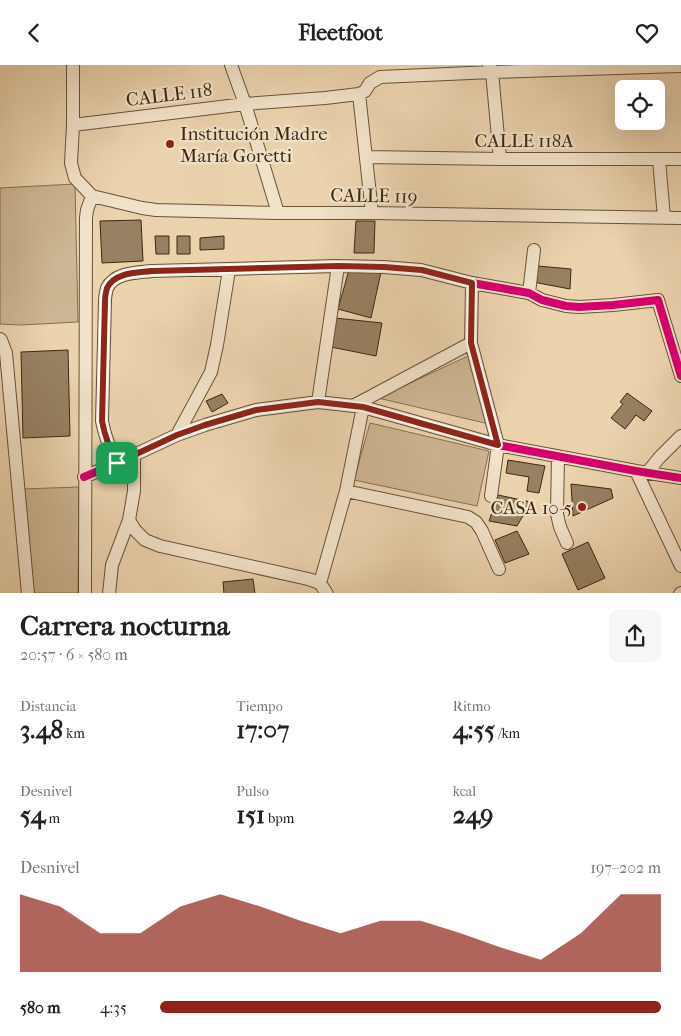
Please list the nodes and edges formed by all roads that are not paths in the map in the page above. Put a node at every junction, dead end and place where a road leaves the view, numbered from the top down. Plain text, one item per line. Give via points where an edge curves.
1 (73, 65) edge
2 (231, 65) edge
3 (681, 67) edge
4 (491, 68) edge
5 (359, 94) junction
6 (245, 104) junction
7 (74, 125) junction
8 (366, 157) junction
9 (500, 159) junction
10 (659, 159) junction
11 (681, 159) edge
12 (92, 196) junction
13 (278, 213) junction
14 (372, 213) junction
15 (664, 218) junction
16 (681, 218) edge
17 (534, 250) dead end
18 (338, 266) junction
19 (229, 270) junction
20 (472, 283) junction
21 (529, 293) junction
22 (0, 339) edge
23 (471, 343) junction
24 (681, 376) edge
25 (318, 402) junction
26 (358, 406) junction
27 (177, 435) junction
28 (681, 436) edge
29 (498, 445) junction
30 (134, 455) junction
31 (558, 456) junction
32 (117, 463) junction
33 (642, 472) junction
34 (84, 477) junction
35 (681, 479) edge
36 (346, 491) junction
37 (491, 496) dead end
38 (129, 520) junction
39 (567, 543) dead end
40 (681, 566) edge
41 (499, 569) dead end
42 (324, 588) edge
43 (28, 593) edge
44 (85, 593) edge
45 (110, 593) edge

1 - 7 street
2 - 6 street
3 - 4 street
4 - 5 street via 380,77
4 - 9 street
5 - 6 street, CALLE 118
5 - 8 street
6 - 7 street, CALLE 118
6 - 13 street
7 - 12 street via 71,163 75,179
8 - 9 street, CALLE 118A
8 - 14 street
9 - 10 street, CALLE 118A
10 - 11 street, CALLE 118A
10 - 15 street
12 - 13 street, CALLE 119 via 142,209
12 - 34 street via 86,218
13 - 14 street, CALLE 119
14 - 15 street, CALLE 119
15 - 16 street, CALLE 119
17 - 21 street
18 - 19 street
18 - 20 street via 422,270
18 - 25 street
19 - 27 street via 211,372
19 - 32 street via 125,274 108,287 102,421 104,435
20 - 21 street
20 - 23 street
21 - 24 street via 553,303 579,307 658,300
22 - 43 street via 6,353
23 - 26 street
23 - 29 street
25 - 26 street
25 - 27 street via 256,410
26 - 29 street
26 - 36 street
27 - 30 street
28 - 33 street
29 - 31 street
29 - 37 street
30 - 32 street
30 - 38 street via 134,491
31 - 33 street
31 - 39 street via 558,514
32 - 34 street
33 - 35 street
33 - 40 street
34 - 44 street
36 - 41 street via 468,517 482,531
36 - 42 street
38 - 42 street via 144,540 160,546 308,579
38 - 45 street via 112,565

